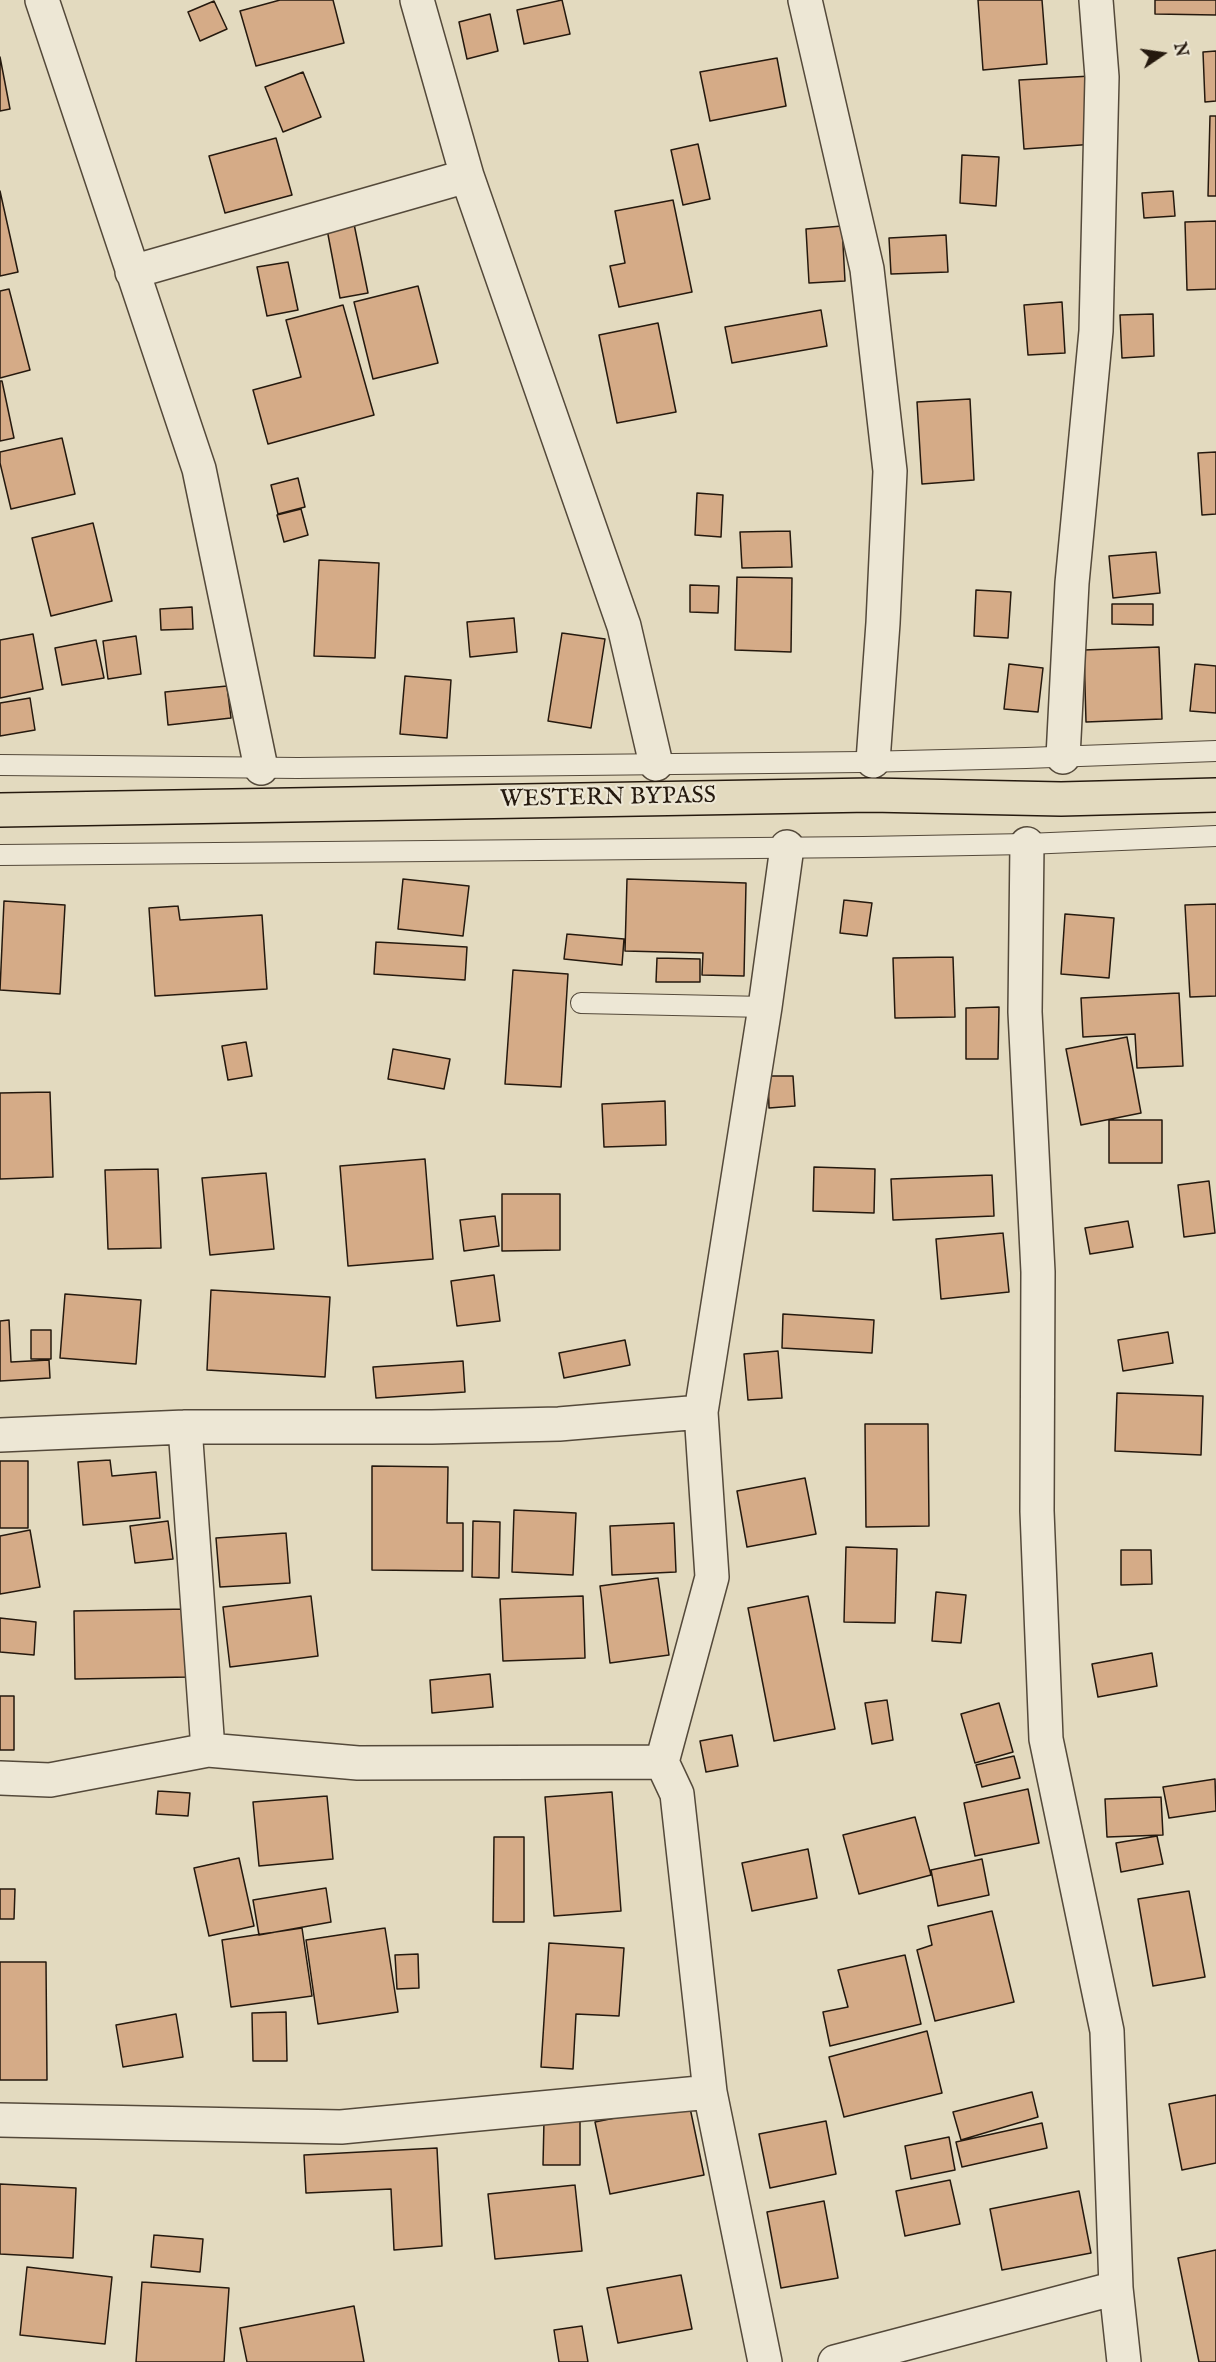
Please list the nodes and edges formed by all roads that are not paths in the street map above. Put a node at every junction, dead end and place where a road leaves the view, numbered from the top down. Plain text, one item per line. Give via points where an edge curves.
1 (42, 0) edge
2 (417, 0) edge
3 (805, 0) edge
4 (1096, 0) edge
5 (467, 176) junction
6 (132, 272) junction
7 (1216, 751) edge
8 (1063, 757) junction
9 (873, 761) junction
10 (656, 764) junction
11 (0, 765) edge
12 (261, 768) junction
13 (1216, 795) edge
14 (0, 810) edge
15 (1216, 837) edge
16 (1027, 844) junction
17 (787, 847) junction
18 (0, 855) edge
19 (581, 1003) dead end
20 (765, 1007) junction
21 (701, 1412) junction
22 (185, 1427) junction
23 (0, 1435) edge
24 (208, 1750) junction
25 (662, 1762) junction
26 (0, 1778) edge
27 (710, 2092) junction
28 (0, 2120) edge
29 (1116, 2288) junction
30 (765, 2362) edge
31 (835, 2362) edge
32 (1124, 2362) edge

1 - 6 street
2 - 5 street
3 - 9 street via 867,269 890,471
4 - 8 street via 1102,77 1096,331 1072,583
5 - 6 street
5 - 10 street via 624,626
6 - 12 street via 199,469
7 - 8 lane
8 - 9 lane
9 - 10 lane
10 - 12 lane
11 - 12 lane
13 - 14 main road, WESTERN BYPASS via 1061,799 871,795
15 - 16 lane
16 - 17 lane
16 - 29 street via 1025,1012 1038,1272 1037,1510 1046,1739 1107,2031
17 - 18 lane
17 - 20 street
19 - 20 lane
20 - 21 street
21 - 22 street via 559,1424
21 - 25 street via 712,1577
22 - 23 street
22 - 24 street
24 - 25 street via 358,1763
24 - 26 street via 50,1780
25 - 27 street via 677,1794
27 - 28 street via 341,2127
27 - 30 street
29 - 31 street
29 - 32 street

